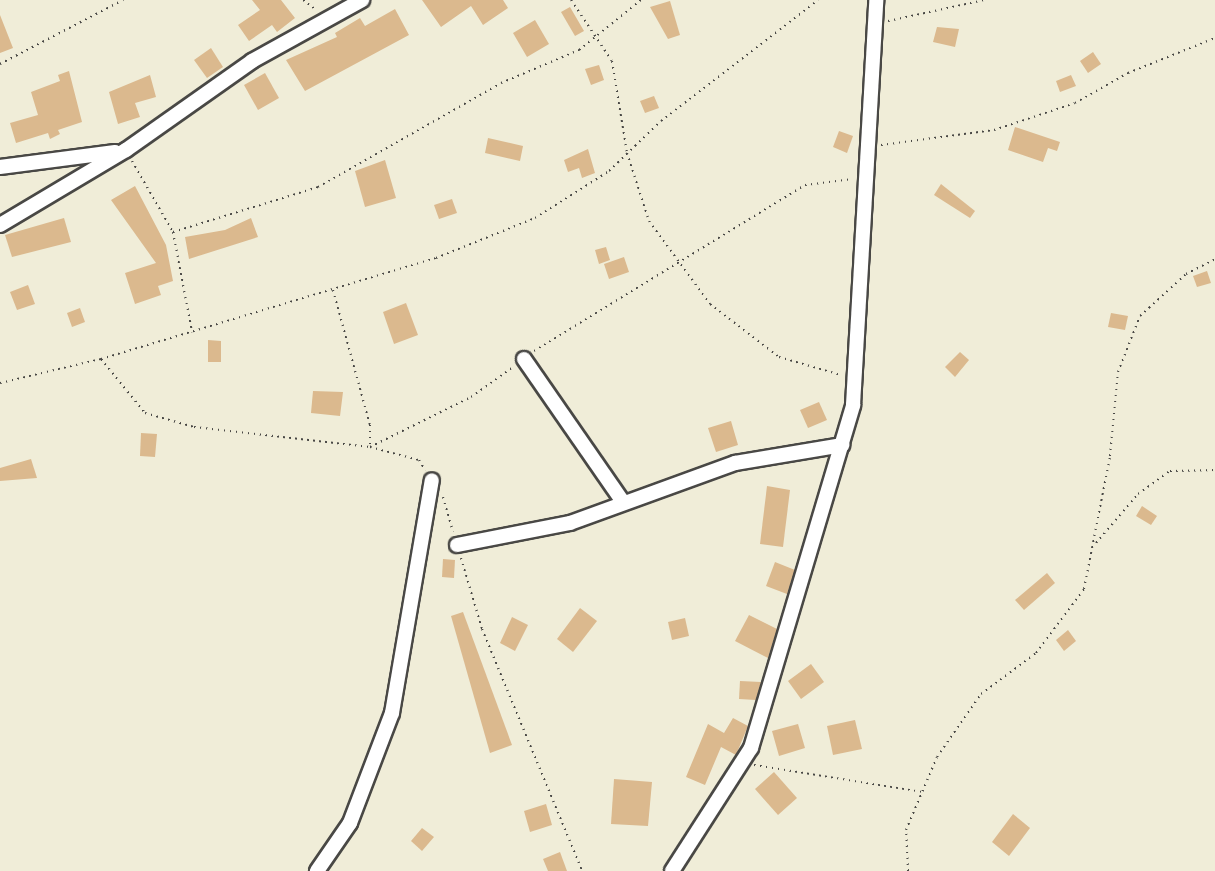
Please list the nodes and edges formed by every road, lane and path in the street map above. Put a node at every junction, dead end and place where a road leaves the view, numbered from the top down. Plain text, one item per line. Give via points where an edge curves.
1 (123, 0) edge
2 (363, 0) edge
3 (571, 0) edge
4 (641, 0) edge
5 (818, 0) edge
6 (876, 0) edge
7 (984, 0) edge
8 (873, 24) junction
9 (595, 38) junction
10 (1215, 38) edge
11 (0, 64) edge
12 (870, 147) junction
13 (126, 150) junction
14 (627, 153) junction
15 (0, 167) edge
16 (857, 171) dead end
17 (0, 225) edge
18 (172, 232) junction
19 (1215, 259) edge
20 (680, 262) junction
21 (333, 290) junction
22 (192, 332) junction
23 (101, 359) junction
24 (524, 359) junction
25 (857, 380) junction
26 (0, 383) edge
27 (843, 445) junction
28 (370, 447) junction
29 (1215, 470) edge
30 (432, 480) junction
31 (623, 502) junction
32 (457, 544) junction
33 (1094, 546) junction
34 (743, 764) junction
35 (922, 792) junction
36 (317, 871) edge
37 (582, 871) edge
38 (672, 871) edge
39 (908, 871) edge

1 - 11 path
2 - 13 street via 252,62
3 - 9 path
4 - 9 path
5 - 14 path
6 - 8 street
7 - 8 path
8 - 12 street
9 - 14 path via 612,61
9 - 18 path via 579,50 501,83 318,187
10 - 12 path via 1128,73 1075,103 994,130
12 - 25 street
13 - 15 street
13 - 17 street
13 - 18 path
14 - 20 path via 649,221
14 - 21 path via 535,218 436,258
16 - 20 path via 853,179 805,185
18 - 22 path
19 - 33 path via 1186,274 1140,316 1118,372
20 - 24 path
20 - 25 path via 711,304 779,357
21 - 22 path
21 - 28 path via 370,425
22 - 23 path
23 - 26 path
23 - 28 path via 145,413 194,427
24 - 28 path via 471,397
24 - 31 street
25 - 27 street
27 - 31 street via 735,463
27 - 34 street via 764,712
28 - 30 path via 419,460
29 - 33 path via 1170,471 1138,494
30 - 32 path
30 - 36 street via 392,713 350,823
31 - 32 street via 570,523
32 - 37 path via 482,629
33 - 35 path via 1084,589 1036,653 981,694 937,757
34 - 35 path
34 - 38 street
35 - 39 path via 906,830

